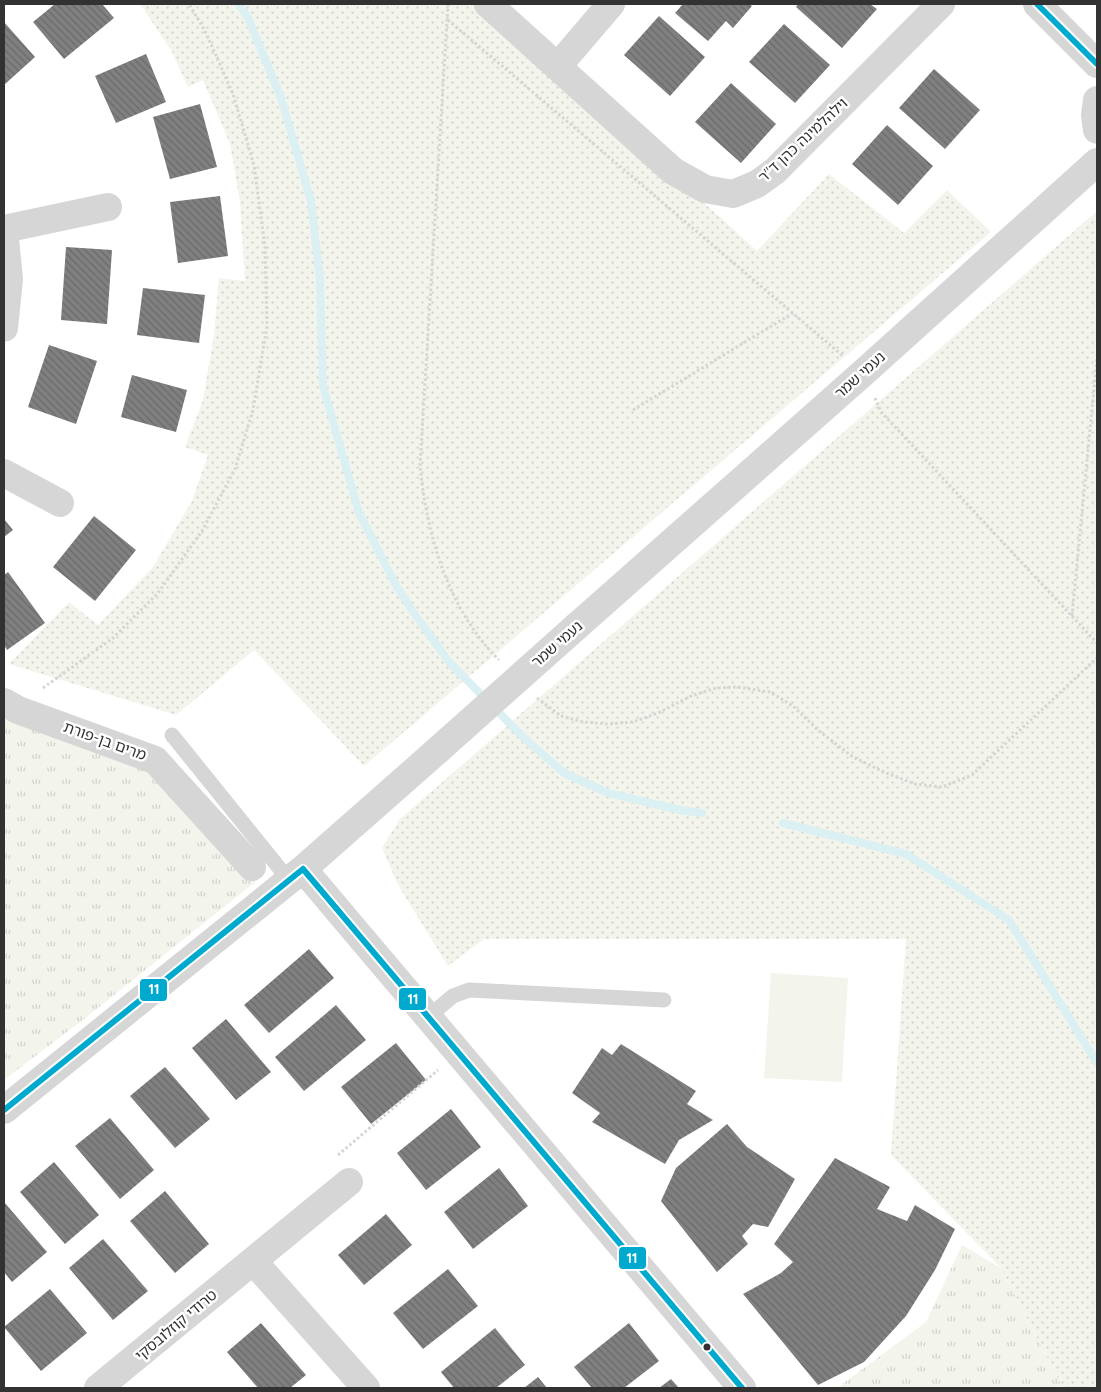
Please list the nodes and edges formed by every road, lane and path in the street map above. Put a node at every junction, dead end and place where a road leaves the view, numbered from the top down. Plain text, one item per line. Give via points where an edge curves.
1 (189, 4) edge
2 (448, 4) edge
3 (488, 4) edge
4 (611, 4) edge
5 (941, 4) edge
6 (1037, 4) edge
7 (448, 20) junction
8 (1097, 64) edge
9 (558, 66) junction
10 (1097, 100) edge
11 (1097, 130) edge
12 (1097, 162) edge
13 (108, 208) dead end
14 (4, 229) edge
15 (793, 313) junction
16 (4, 328) edge
17 (1097, 358) edge
18 (863, 373) junction
19 (633, 410) dead end
20 (4, 473) edge
21 (60, 503) dead end
22 (1072, 616) junction
23 (1097, 643) edge
24 (1097, 658) edge
25 (502, 663) dead end
26 (43, 688) dead end
27 (535, 696) dead end
28 (4, 702) edge
29 (172, 735) dead end
30 (252, 867) dead end
31 (296, 875) junction
32 (664, 1000) dead end
33 (428, 1017) junction
34 (458, 1052) junction
35 (4, 1110) edge
36 (349, 1182) joint
37 (253, 1261) junction
38 (98, 1388) edge
39 (366, 1388) edge
40 (742, 1388) edge

1 - 26 path via 205,31 233,94 254,165 265,247 267,326 253,410 235,469 202,531 158,593 113,638
2 - 7 path
3 - 9 street, וילהלמינה כהן ד"ר
4 - 9 street
5 - 9 street, וילהלמינה כהן ד"ר via 775,171 757,184 733,194 705,189 673,171
6 - 8 street
7 - 15 path
7 - 25 path via 420,466 431,535 444,575 470,625
10 - 11 street
12 - 18 street, נעמי שמר
13 - 14 street
14 - 16 street via 9,279
15 - 18 path
15 - 19 path
17 - 22 path
18 - 22 path via 881,412
18 - 31 street, נעמי שמר, bridge
20 - 21 street
22 - 23 path
24 - 27 path via 972,775 942,787 915,784 853,757 793,706 770,692 738,687 716,688 633,722 609,724 561,716
28 - 30 street, מרים בן-פורת via 155,760
29 - 31 lane
31 - 33 street
31 - 35 street, נעמי שמר
32 - 33 lane via 469,990 452,996
33 - 34 street
34 - 36 path via 334,1159
34 - 40 street
36 - 37 street, טרודי קוזלובסקי
37 - 38 street, טרודי קוזלובסקי
37 - 39 street

